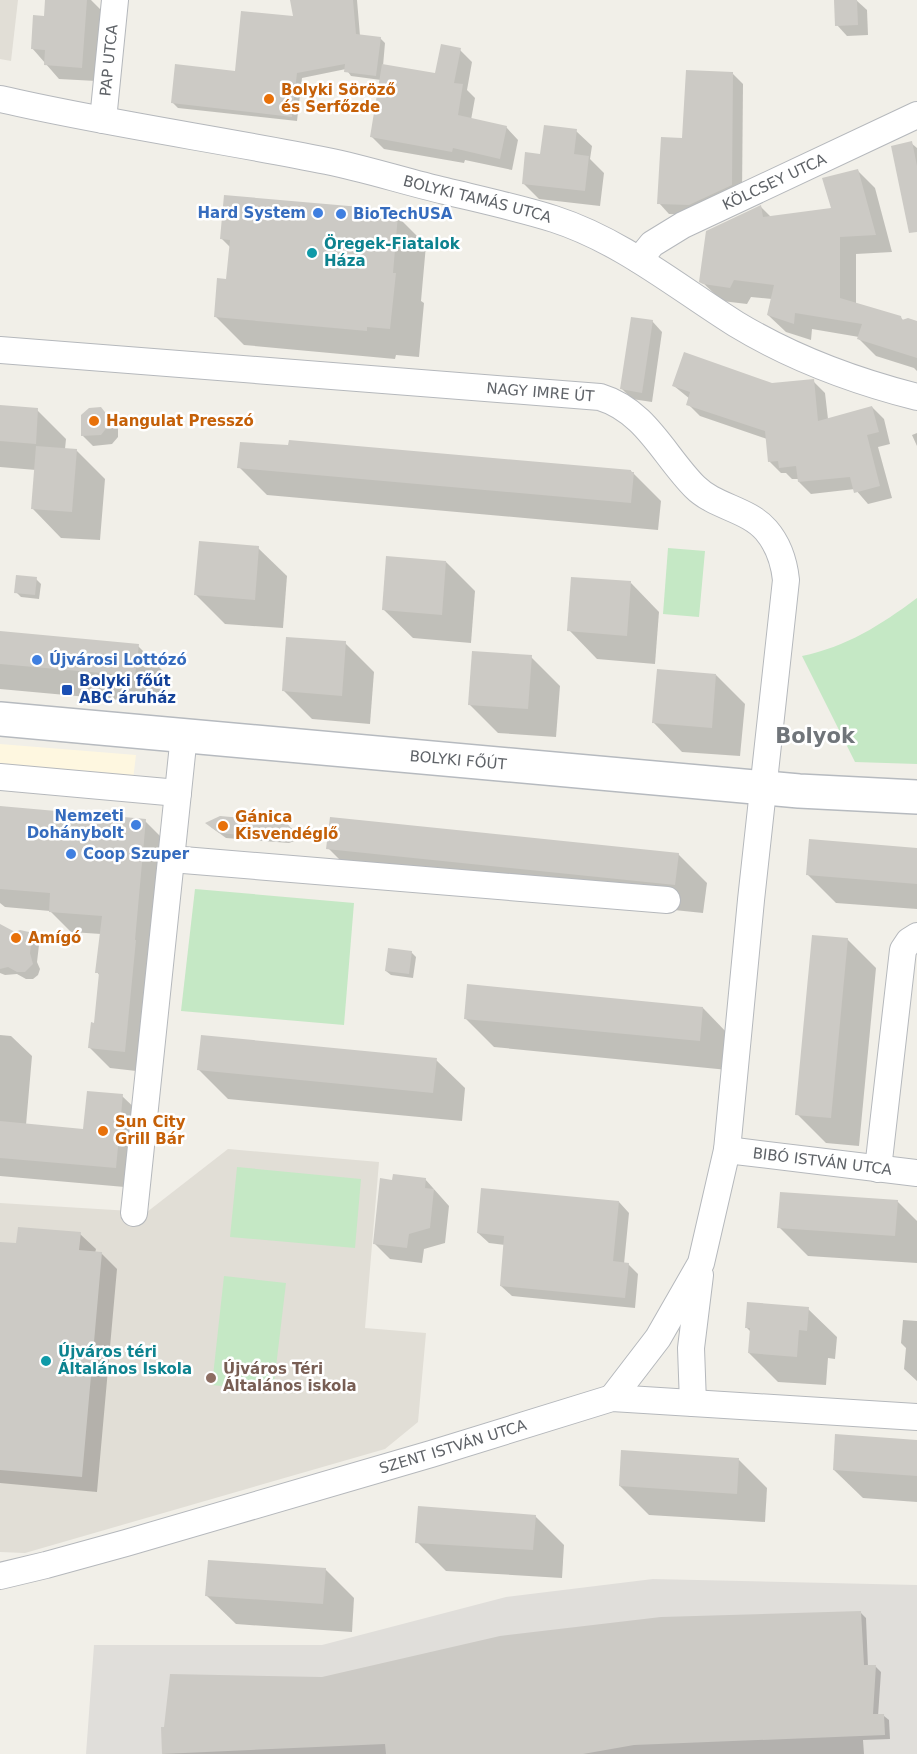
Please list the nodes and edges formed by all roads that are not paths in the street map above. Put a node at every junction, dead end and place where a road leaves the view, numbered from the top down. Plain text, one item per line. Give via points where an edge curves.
1 (115, 0) edge
2 (0, 99) edge
3 (917, 115) edge
4 (102, 120) junction
5 (639, 260) junction
6 (0, 350) edge
7 (917, 397) edge
8 (0, 719) edge
9 (184, 735) junction
10 (0, 777) edge
11 (764, 787) junction
12 (178, 793) junction
13 (917, 797) edge
14 (171, 859) junction
15 (667, 900) dead end
16 (917, 936) edge
17 (728, 1150) junction
18 (878, 1168) junction
19 (917, 1173) edge
20 (134, 1214) dead end
21 (701, 1263) junction
22 (612, 1398) junction
23 (693, 1403) junction
24 (917, 1417) edge
25 (0, 1576) edge

1 - 4 street, PAP UTCA
2 - 4 street, BOLYKI TAMÁS UTCA
3 - 5 street, KÖLCSEY UTCA via 683,225 652,244
4 - 5 street, BOLYKI TAMÁS UTCA via 331,162 520,210 580,229
5 - 7 street, BOLYKI TAMÁS UTCA via 770,343 873,386
6 - 11 street, NAGY IMRE ÚT via 582,395 614,401 641,421 696,488 764,528 784,562 786,580
8 - 9 main road, BOLYKI FŐÚT
9 - 11 main road, BOLYKI FŐÚT
9 - 12 street
10 - 12 street
11 - 13 main road, BOLYKI FŐÚT
11 - 17 street, NAGY IMRE ÚT
12 - 14 street
14 - 15 street
14 - 20 street
16 - 18 street via 903,950
17 - 18 street, BIBÓ ISTVÁN UTCA
17 - 21 street, NAGY IMRE ÚT
18 - 19 street, BIBÓ ISTVÁN UTCA
21 - 22 street via 658,1338
21 - 23 street via 691,1348
22 - 23 street, SZENT ISTVÁN UTCA
22 - 25 street, SZENT ISTVÁN UTCA via 126,1543
23 - 24 street, SZENT ISTVÁN UTCA

